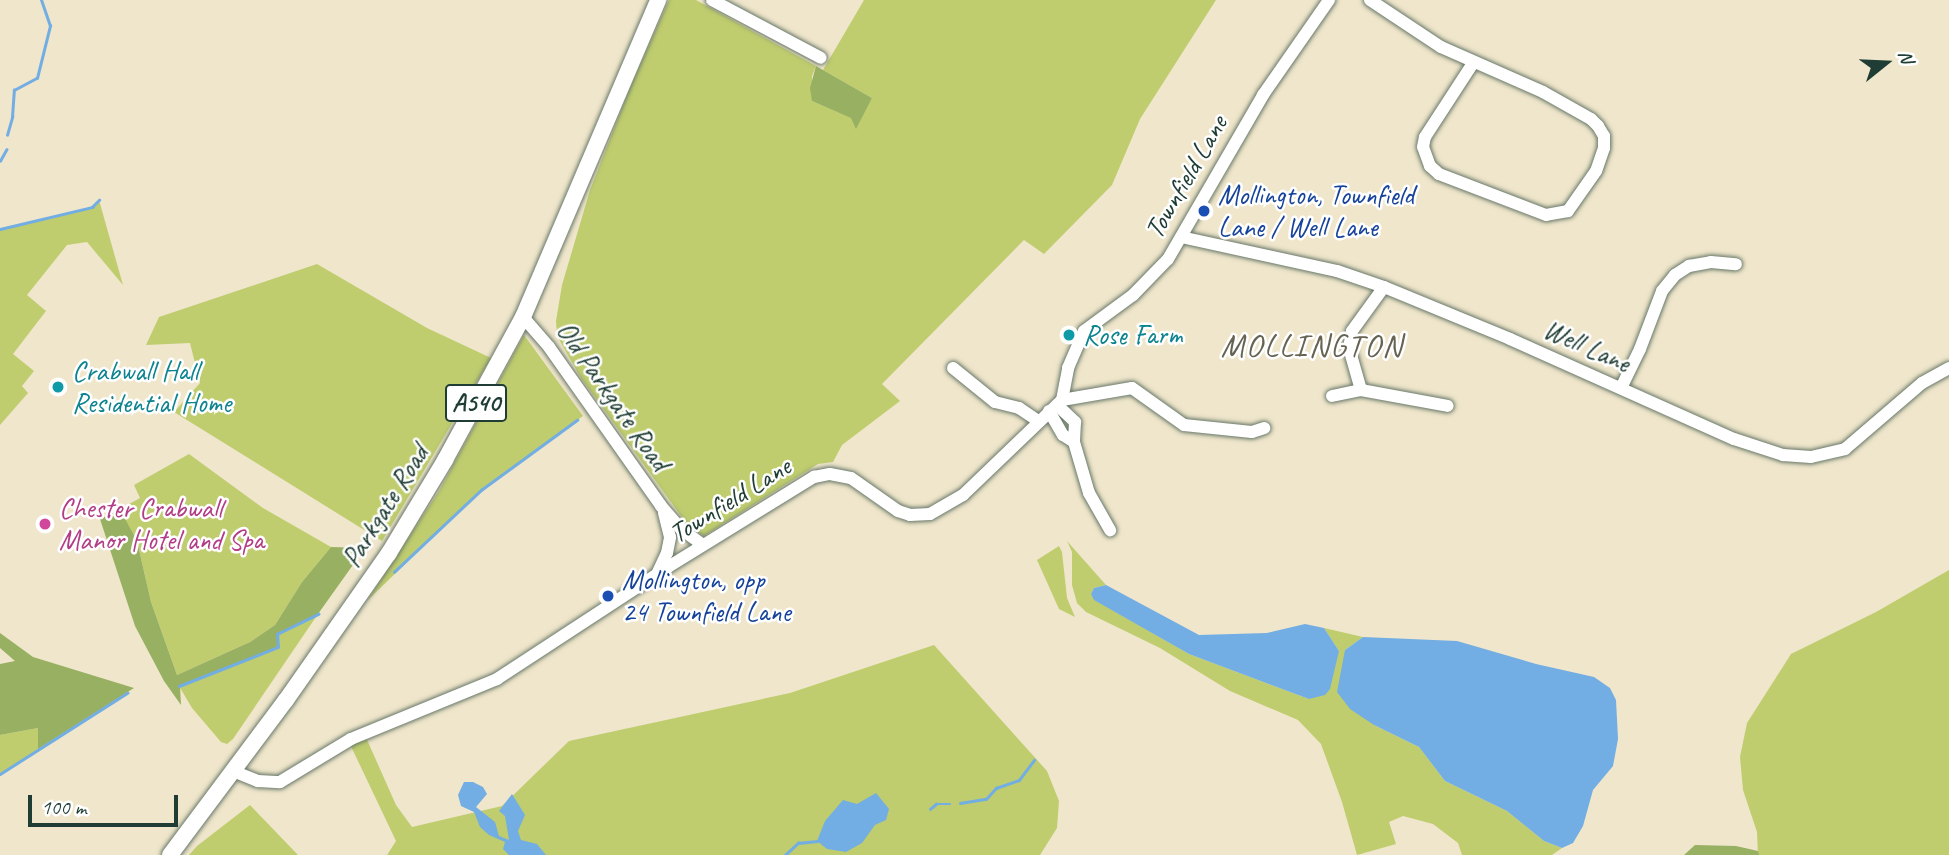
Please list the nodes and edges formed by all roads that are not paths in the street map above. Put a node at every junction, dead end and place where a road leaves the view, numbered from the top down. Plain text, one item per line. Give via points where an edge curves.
1 (658, 0) edge
2 (712, 0) edge
3 (1329, 0) edge
4 (1370, 0) edge
5 (821, 58) dead end
6 (1473, 63) junction
7 (1181, 237) junction
8 (1736, 264) dead end
9 (1384, 287) junction
10 (523, 317) junction
11 (953, 368) dead end
12 (1949, 368) edge
13 (1621, 388) junction
14 (1361, 390) junction
15 (1332, 396) dead end
16 (1056, 405) junction
17 (1448, 406) dead end
18 (1038, 421) junction
19 (1264, 428) dead end
20 (661, 506) junction
21 (1110, 530) dead end
22 (703, 545) junction
23 (657, 574) junction
24 (233, 771) junction
25 (170, 855) edge

1 - 10 main road, Parkgate Road / A540
2 - 5 street
3 - 7 street, Townfield Lane via 1263,96
4 - 6 street
6 - 6 street via 1487,65 1591,118 1604,136 1595,171 1568,211 1546,215 1439,174 1430,166 1424,137
7 - 9 street, Well Lane via 1337,271
7 - 16 street, Townfield Lane via 1168,259 1133,295 1084,331
8 - 13 street via 1711,262 1689,266 1675,275 1662,291
9 - 13 street, Well Lane
9 - 14 street via 1352,331 1349,348
10 - 20 street, Old Parkgate Road via 550,347
10 - 24 main road, Parkgate Road / A540 via 389,553
11 - 18 street via 995,402 1019,408
12 - 13 street, Well Lane via 1922,383 1845,449 1811,457 1783,455 1734,439
14 - 15 street
14 - 17 street
16 - 18 street, Townfield Lane
16 - 19 street via 1132,388 1184,425 1252,432
16 - 21 street via 1074,422 1074,442
18 - 22 street, Townfield Lane via 988,473 930,514 898,511 864,485 830,474 814,477
20 - 22 street, Old Parkgate Road
20 - 23 street, Old Parkgate Road via 670,537
22 - 23 street, Townfield Lane
23 - 24 street, Townfield Lane via 497,679 348,740 280,782 258,781
24 - 25 main road, Parkgate Road / A540

